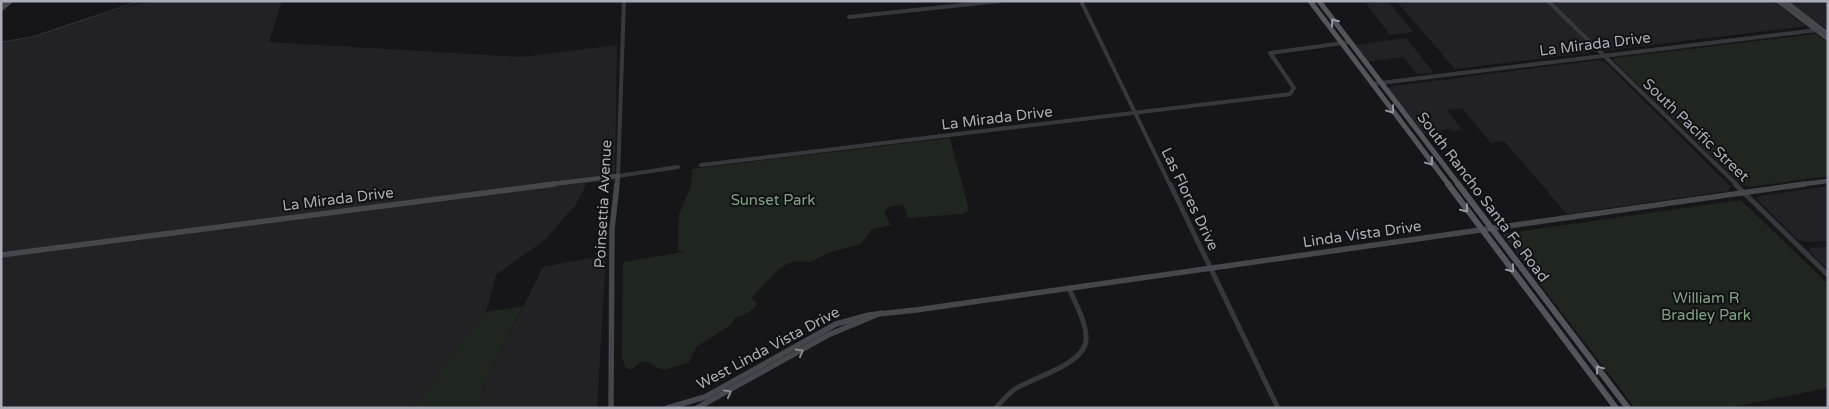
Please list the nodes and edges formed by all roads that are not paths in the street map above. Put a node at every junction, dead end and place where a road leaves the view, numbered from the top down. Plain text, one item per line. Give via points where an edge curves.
1 (11, 1) edge
2 (624, 1) edge
3 (1000, 1) edge
4 (1081, 1) edge
5 (1310, 1) edge
6 (1319, 1) edge
7 (1548, 1) edge
8 (1778, 1) edge
9 (1785, 1) edge
10 (1, 9) edge
11 (849, 17) dead end
12 (1821, 29) junction
13 (1815, 30) junction
14 (1828, 34) edge
15 (1828, 40) edge
16 (1350, 42) junction
17 (1342, 43) junction
18 (1603, 55) junction
19 (1380, 82) junction
20 (1372, 84) junction
21 (1135, 113) junction
22 (701, 165) dead end
23 (678, 167) dead end
24 (618, 176) junction
25 (1828, 181) edge
26 (1744, 193) junction
27 (1491, 228) junction
28 (1481, 230) junction
29 (1, 255) edge
30 (1210, 268) junction
31 (1828, 275) edge
32 (1069, 288) junction
33 (882, 313) junction
34 (611, 408) edge
35 (667, 408) edge
36 (697, 408) edge
37 (996, 408) edge
38 (1278, 408) edge
39 (1616, 408) edge
40 (1628, 408) edge

1 - 10 main road
2 - 24 street, Poinsettia Avenue
3 - 11 street
4 - 21 street, Las Flores Drive
5 - 17 main road, South Rancho Santa Fe Road
16 -> 6 main road, South Rancho Santa Fe Road
7 - 18 street, South Pacific Street
8 - 13 main road
9 - 12 main road
12 - 13 street, La Mirada Drive
12 - 14 main road
13 - 15 main road
13 - 18 street, La Mirada Drive
16 - 17 street
16 - 19 main road, South Rancho Santa Fe Road
17 - 20 main road, South Rancho Santa Fe Road
17 - 21 street, La Mirada Drive via 1270,53 1294,90 1290,94
18 - 19 street, La Mirada Drive
18 - 26 street, South Pacific Street
19 - 20 street, La Mirada Drive
19 - 27 main road, South Rancho Santa Fe Road
20 -> 28 main road, South Rancho Santa Fe Road
21 - 22 street, La Mirada Drive
21 - 30 street, Las Flores Drive
23 - 24 street, La Mirada Drive
24 - 29 main road, La Mirada Drive
24 - 34 main road, Poinsettia Avenue via 612,229
25 - 26 main road, Linda Vista Drive
26 - 27 main road, Linda Vista Drive
26 - 31 street, South Pacific Street
27 - 28 main road, Linda Vista Drive
40 -> 27 main road, South Rancho Santa Fe Road
28 - 30 main road, Linda Vista Drive
28 -> 39 main road, South Rancho Santa Fe Road
30 - 32 main road, Linda Vista Drive
30 - 38 street, Las Flores Drive
32 - 33 main road, West Linda Vista Drive
32 - 37 street via 1086,339 1082,352 1016,388
33 - 35 main road, West Linda Vista Drive via 870,313 840,322 704,397
36 -> 33 main road, West Linda Vista Drive via 837,331

